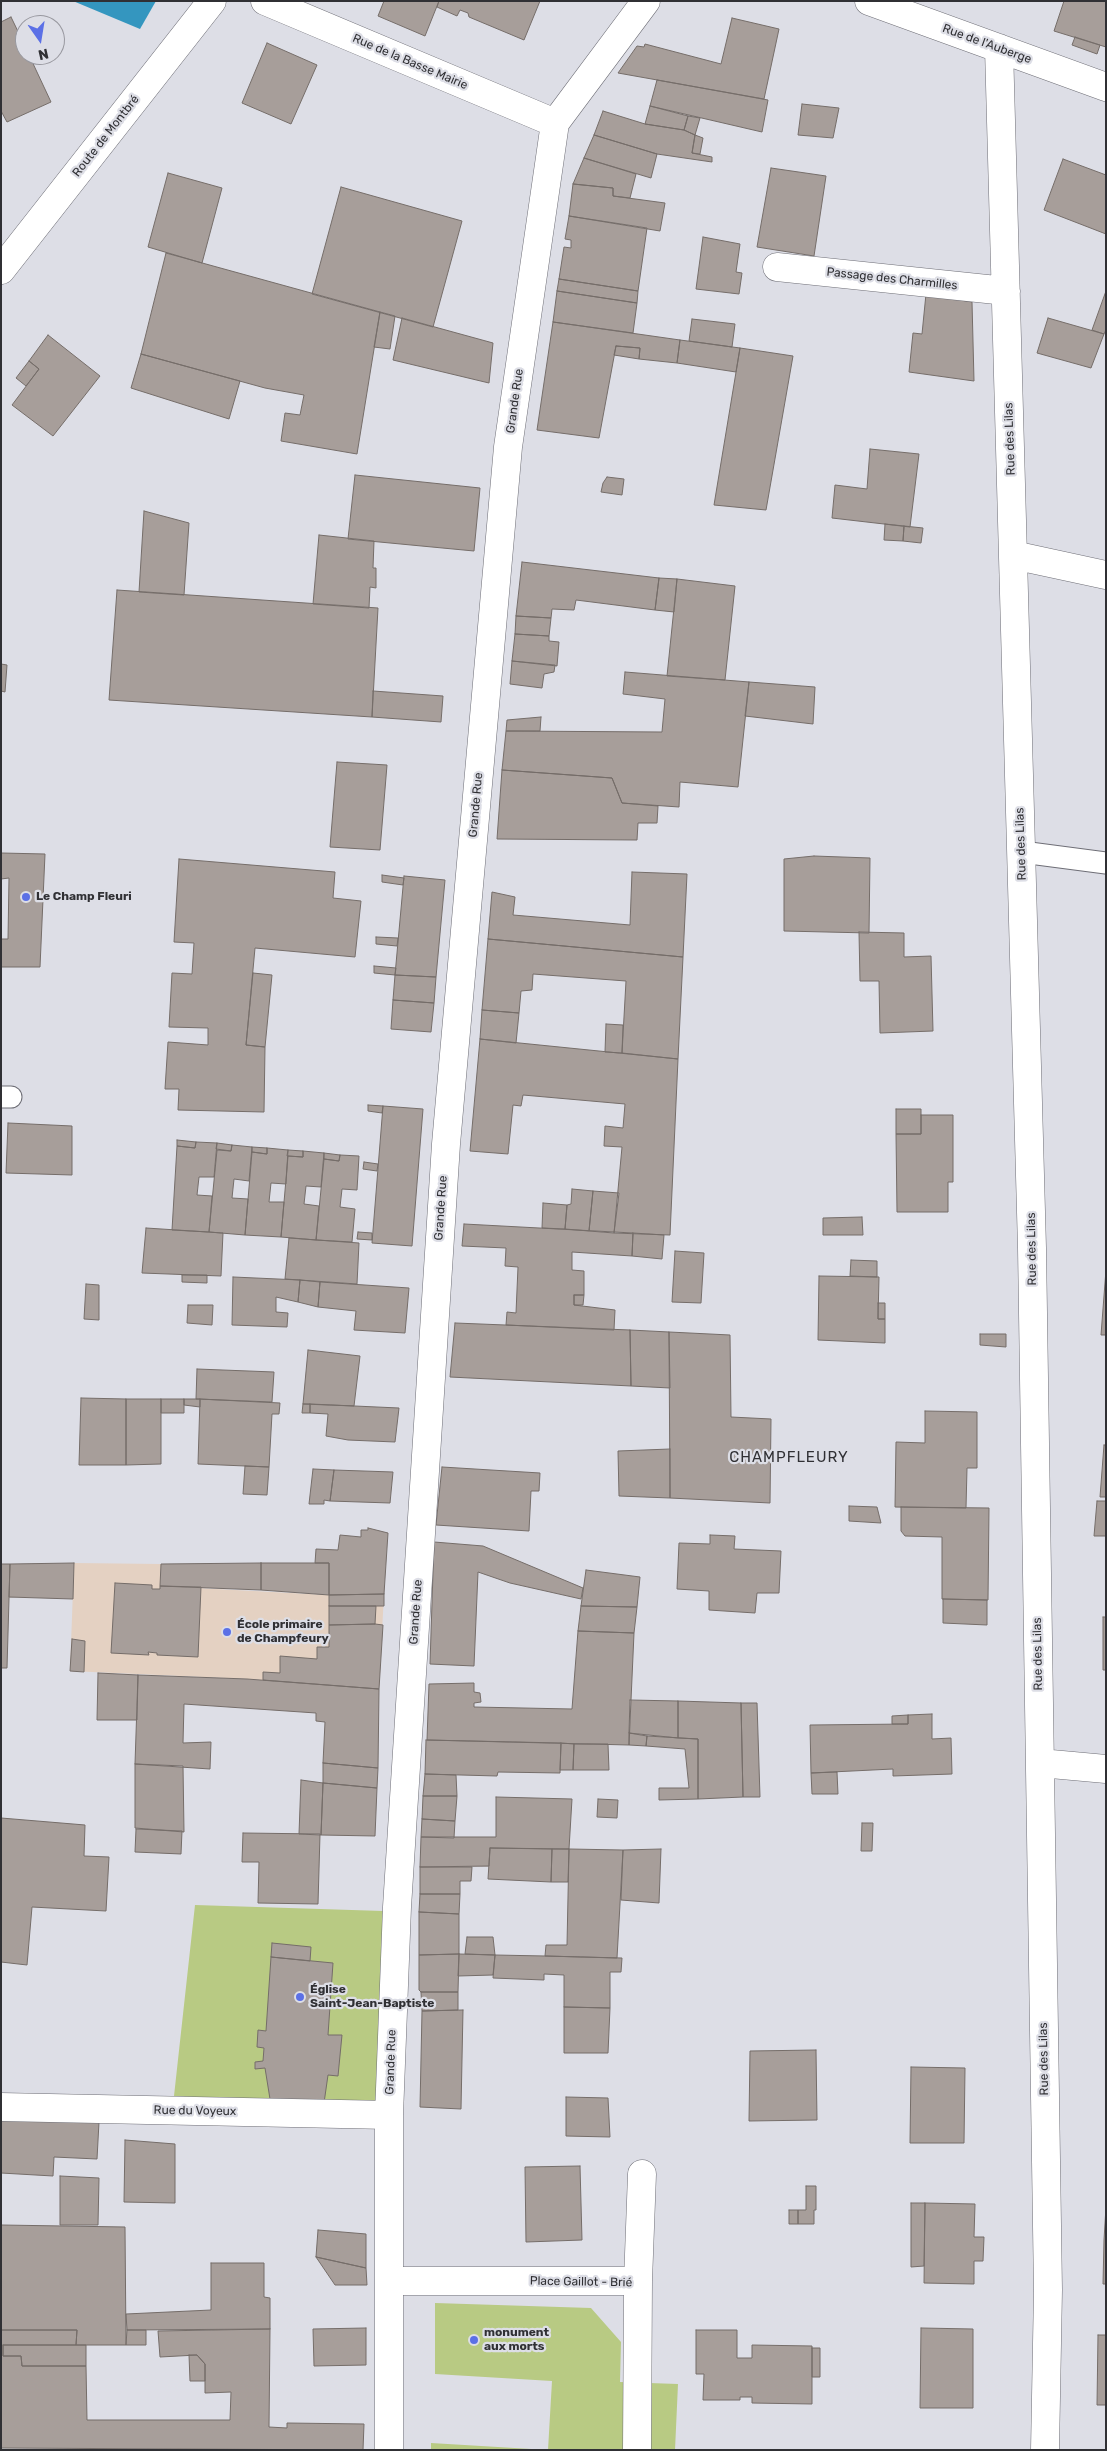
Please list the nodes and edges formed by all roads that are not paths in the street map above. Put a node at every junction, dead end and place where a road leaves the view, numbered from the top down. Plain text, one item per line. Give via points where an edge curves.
1 (212, 1) edge
2 (265, 1) edge
3 (646, 1) edge
4 (869, 1) edge
5 (999, 48) junction
6 (1106, 87) edge
7 (555, 123) junction
8 (777, 267) dead end
9 (1, 270) edge
10 (1006, 291) junction
11 (1013, 556) junction
12 (1106, 575) edge
13 (1022, 852) junction
14 (1106, 863) edge
15 (1040, 1763) junction
16 (1106, 1768) edge
17 (1, 2106) edge
18 (389, 2115) junction
19 (642, 2174) dead end
20 (389, 2281) junction
21 (638, 2282) junction
22 (389, 2450) edge
23 (637, 2450) edge
24 (1045, 2450) edge

1 - 9 street, Route de Montbré
2 - 7 street, Rue de la Basse Mairie
3 - 7 street, Grande Rue
4 - 5 street, Rue de l'Auberge
5 - 6 street, Rue de l'Auberge
5 - 10 street, Rue des Lilas
7 - 18 street, Grande Rue via 508,447 446,1144 397,1908
8 - 10 street, Passage des Charmilles
10 - 11 street, Rue des Lilas
11 - 12 street
11 - 13 street, Rue des Lilas
13 - 14 lane
13 - 15 street, Rue des Lilas
15 - 16 street
15 - 24 street, Rue des Lilas via 1048,2290
17 - 18 street, Rue du Voyeux
18 - 20 street, Grande Rue
19 - 21 street
20 - 21 street, Place Gaillot - Brié
20 - 22 street, Grande Rue
21 - 23 street, Place Gaillot - Brié

